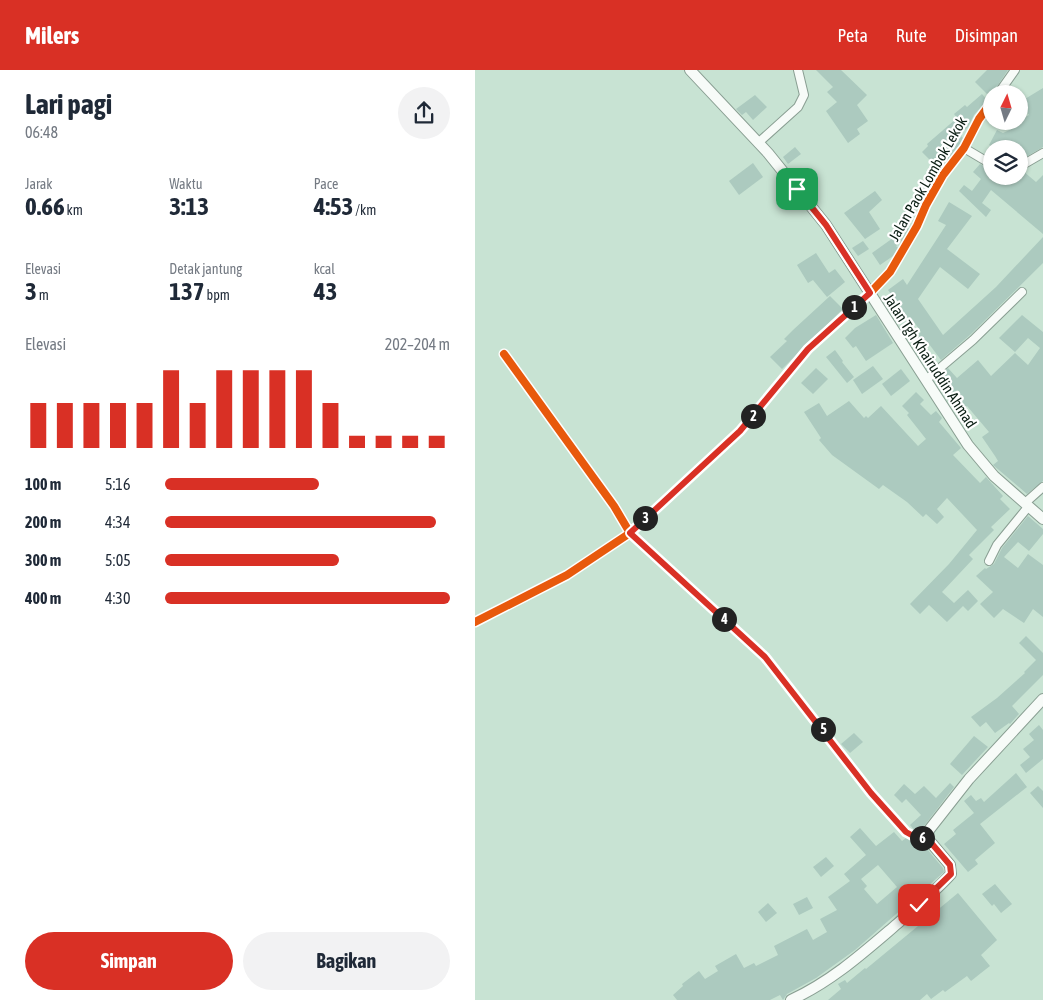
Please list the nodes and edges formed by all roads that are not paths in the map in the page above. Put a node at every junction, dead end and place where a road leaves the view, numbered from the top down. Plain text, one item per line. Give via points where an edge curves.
1 (690, 70) edge
2 (798, 70) edge
3 (1015, 70) edge
4 (1004, 85) edge
5 (983, 114) edge
6 (758, 143) junction
7 (964, 148) junction
8 (1043, 153) edge
9 (983, 159) edge
10 (1028, 162) edge
11 (1022, 292) dead end
12 (870, 293) junction
13 (504, 354) dead end
14 (927, 379) junction
15 (1043, 487) edge
16 (1027, 505) junction
17 (1043, 520) edge
18 (630, 533) junction
19 (989, 561) dead end
20 (475, 622) edge
21 (1043, 699) edge
22 (927, 838) junction
23 (791, 1000) edge

1 - 6 street, Jalan Tgh Khairuddin Ahmad
2 - 6 street via 804,95 798,107
3 - 4 street
5 - 7 street, Jalan Paok Lombok Lekok
6 - 12 street, Jalan Tgh Khairuddin Ahmad via 826,225
7 - 9 street
7 - 12 street, Jalan Paok Lombok Lekok via 925,205 917,226 890,272
8 - 10 street
11 - 14 street
12 - 14 street, Jalan Tgh Khairuddin Ahmad
12 - 18 street, Jalan Paok Lombok Lekok via 808,349 740,431
13 - 18 street
14 - 16 street, Jalan Tgh Khairuddin Ahmad via 968,445 994,476
15 - 16 street
16 - 17 street, Jalan Tgh Khairuddin Ahmad
16 - 19 street via 997,544
18 - 20 street, Jalan Paok Lombok Lekok via 567,575
18 - 22 street via 765,657 906,832
21 - 22 street via 969,778 933,823
22 - 23 street via 950,865 951,874 841,972

